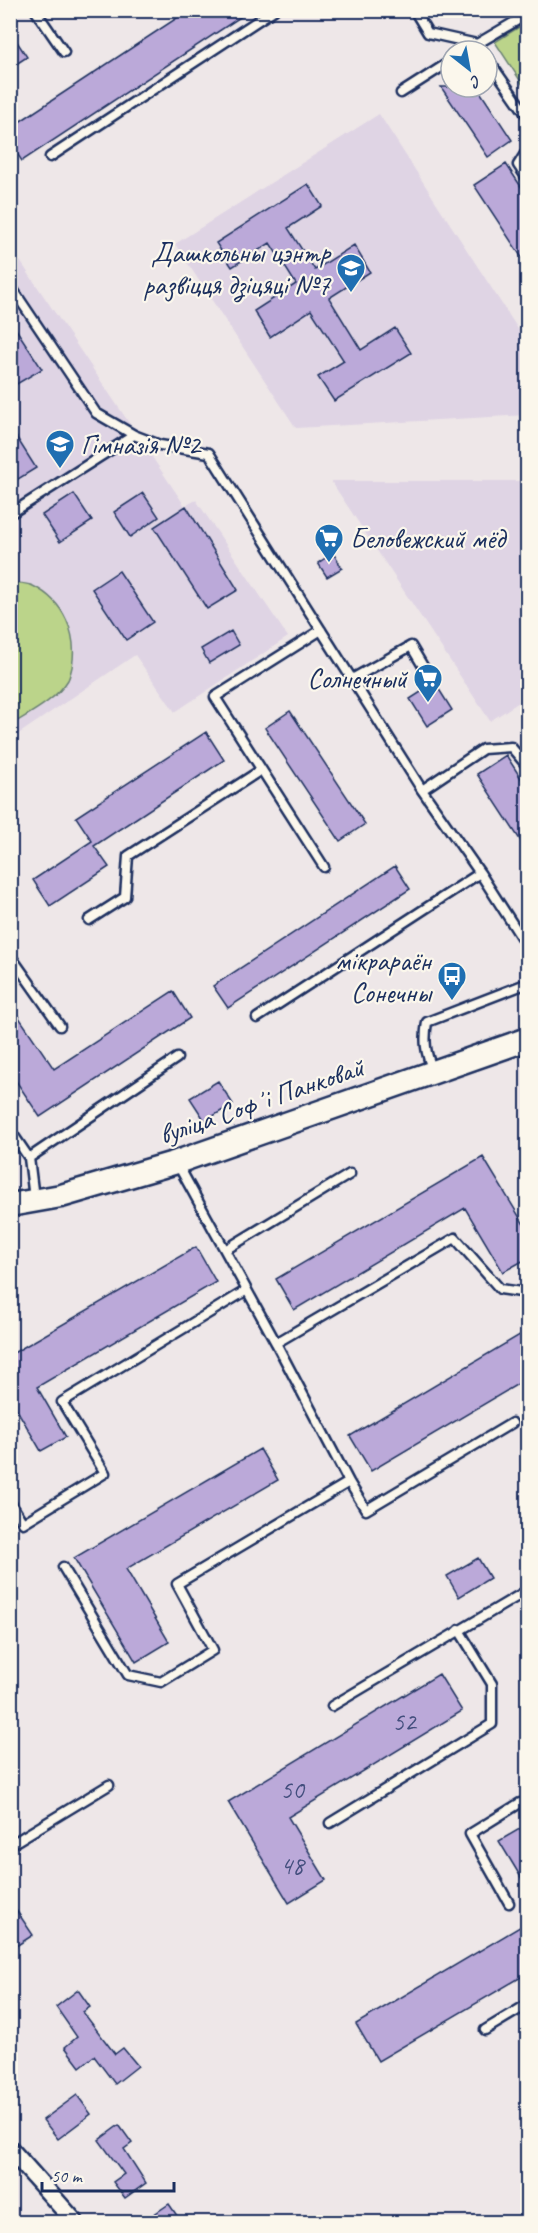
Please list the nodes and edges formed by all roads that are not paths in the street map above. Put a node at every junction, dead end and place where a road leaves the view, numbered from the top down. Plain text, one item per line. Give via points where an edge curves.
1 (35, 10) edge
2 (274, 10) edge
3 (414, 10) edge
4 (528, 14) edge
5 (450, 39) edge
6 (492, 39) edge
7 (64, 52) dead end
8 (439, 69) edge
9 (499, 75) edge
10 (401, 93) dead end
11 (528, 117) edge
12 (528, 149) edge
13 (51, 157) dead end
14 (528, 180) edge
15 (10, 285) edge
16 (134, 435) junction
17 (10, 514) edge
18 (321, 630) junction
19 (427, 673) dead end
20 (352, 679) junction
21 (528, 767) edge
22 (261, 770) junction
23 (423, 790) junction
24 (324, 867) dead end
25 (480, 873) junction
26 (89, 920) dead end
27 (528, 948) edge
28 (10, 955) edge
29 (528, 983) edge
30 (257, 1018) dead end
31 (60, 1026) dead end
32 (528, 1039) edge
33 (177, 1058) dead end
34 (434, 1072) junction
35 (10, 1130) edge
36 (29, 1158) junction
37 (177, 1162) junction
38 (350, 1174) dead end
39 (34, 1202) junction
40 (10, 1205) edge
41 (225, 1250) junction
42 (247, 1290) junction
43 (528, 1293) edge
44 (276, 1342) junction
45 (512, 1423) dead end
46 (349, 1482) junction
47 (10, 1502) edge
48 (63, 1568) dead end
49 (528, 1590) edge
50 (459, 1630) junction
51 (332, 1707) dead end
52 (109, 1785) dead end
53 (528, 1803) edge
54 (330, 1824) dead end
55 (10, 1845) edge
56 (509, 1903) dead end
57 (528, 2004) edge
58 (485, 2030) dead end
59 (10, 2149) edge
60 (75, 2223) edge

1 - 7 lane
2 - 13 lane
3 - 5 lane via 428,33
4 - 6 lane
8 - 10 lane
9 - 11 lane
12 - 14 lane via 518,165
15 - 16 lane via 96,412
16 - 17 lane
16 - 18 lane via 159,445 209,453
18 - 20 lane
18 - 22 lane via 215,698
19 - 20 lane via 411,646
20 - 23 lane
21 - 23 lane via 511,747 483,749
22 - 24 lane
22 - 26 lane via 128,856 125,897
23 - 25 lane
25 - 27 lane
25 - 30 lane
28 - 31 lane
29 - 34 lane via 427,1022 426,1055
32 - 34 main road, вуліца Софʼі Панковай
33 - 36 lane
34 - 37 main road, вуліца Софʼі Панковай
35 - 36 lane
36 - 39 lane
37 - 39 main road, вуліца Софʼі Панковай
37 - 41 lane
38 - 41 lane
39 - 40 main road, вуліца Софʼі Панковай
41 - 42 lane
42 - 44 lane
42 - 47 lane via 62,1402 105,1473 23,1523
43 - 44 lane via 501,1289 455,1238
44 - 46 lane
45 - 46 lane via 366,1510
46 - 48 lane via 177,1584 213,1650 161,1682 128,1675
49 - 50 lane
50 - 51 lane
50 - 54 lane via 492,1684 492,1724
52 - 55 lane
53 - 56 lane via 520,1803 470,1834
57 - 58 lane
59 - 60 street

